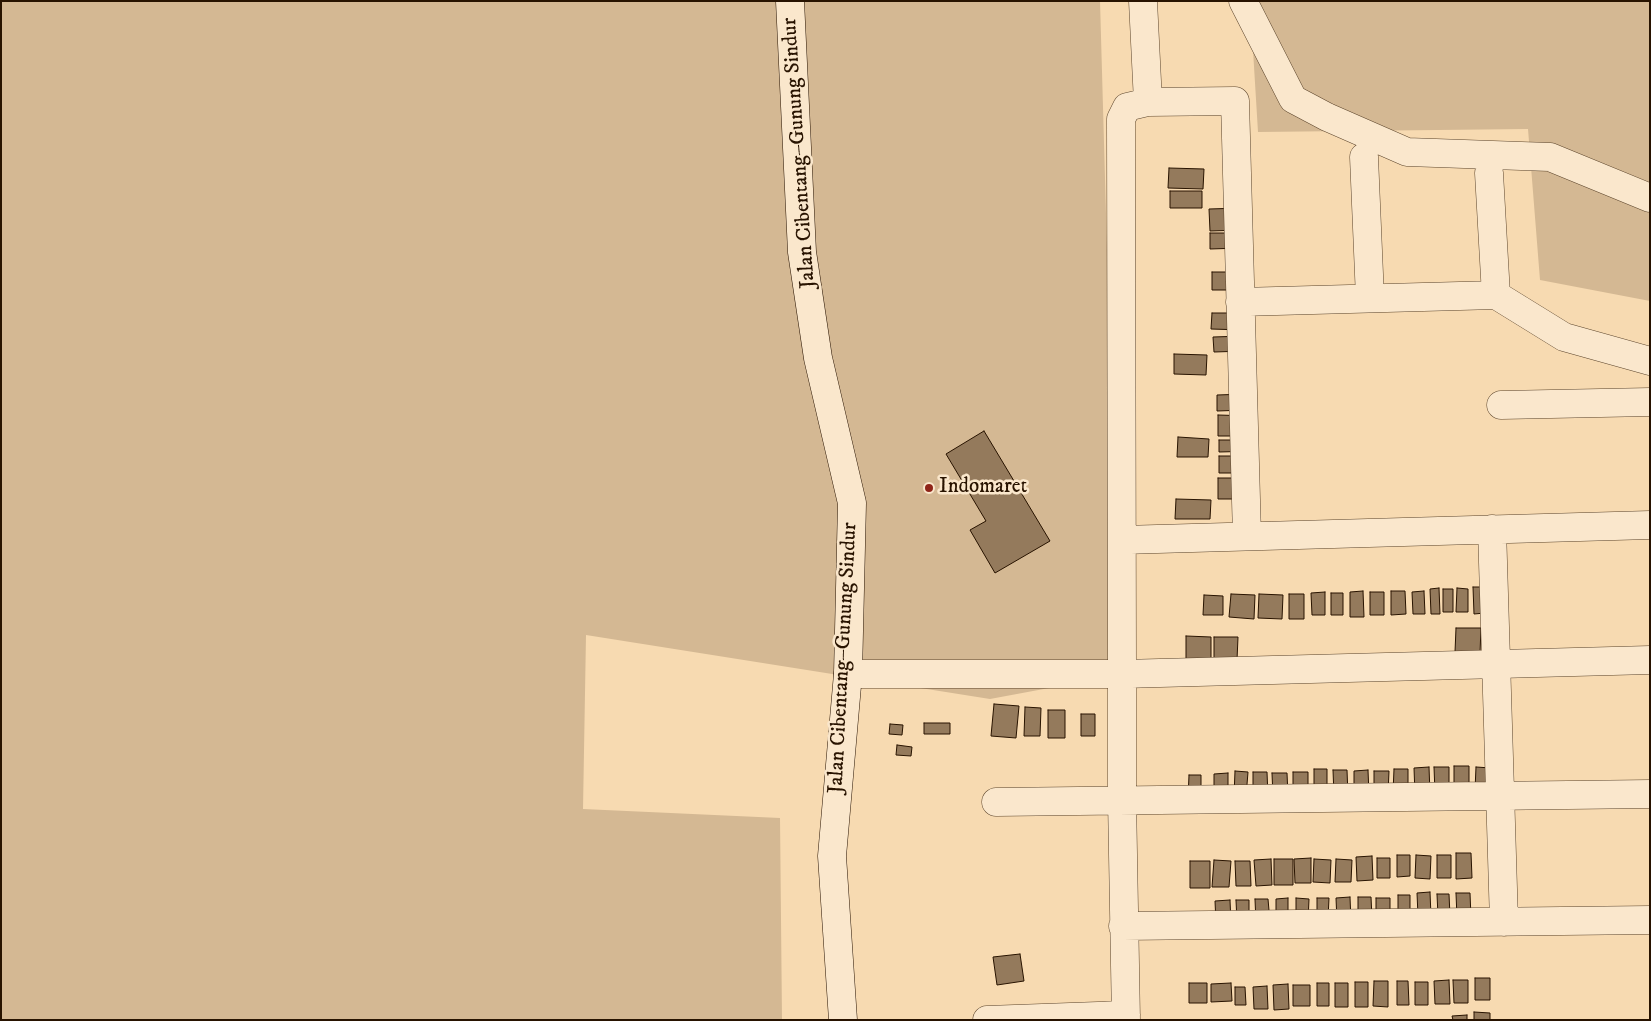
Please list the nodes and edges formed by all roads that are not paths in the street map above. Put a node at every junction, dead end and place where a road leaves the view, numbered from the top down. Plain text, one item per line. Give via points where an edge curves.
1 (790, 1) edge
2 (1144, 1) edge
3 (1243, 1) edge
4 (1148, 102) junction
5 (1364, 157) dead end
6 (1489, 173) dead end
7 (1650, 198) edge
8 (1496, 295) junction
9 (1370, 298) junction
10 (1240, 302) junction
11 (1650, 361) edge
12 (1650, 402) edge
13 (1501, 404) dead end
14 (1650, 525) edge
15 (1492, 529) junction
16 (1247, 536) junction
17 (1122, 540) junction
18 (1650, 660) edge
19 (1496, 664) junction
20 (848, 674) junction
21 (1122, 674) junction
22 (1650, 794) edge
23 (1500, 795) junction
24 (1122, 799) junction
25 (996, 802) dead end
26 (1650, 920) edge
27 (1504, 922) junction
28 (1123, 926) junction
29 (1126, 1017) edge
30 (843, 1020) edge
31 (986, 1020) edge

1 - 20 street, Jalan Cibentang–Gunung Sindur via 802,252 818,358 852,503
2 - 4 street
3 - 7 street via 1293,99 1327,117 1407,152 1550,157
4 - 10 street via 1235,101
4 - 17 street via 1127,106 1121,119
5 - 9 street
6 - 8 street
8 - 9 street
8 - 11 street via 1564,337
9 - 10 street
10 - 16 street
12 - 13 street
14 - 15 street
15 - 16 street
15 - 19 street
16 - 17 street
17 - 21 street
18 - 19 street
19 - 21 street
19 - 23 street
20 - 21 street
20 - 30 street, Jalan Cibentang–Gunung Sindur via 832,856
21 - 24 street
22 - 23 street
23 - 24 street
23 - 27 street
24 - 25 street
24 - 28 street
26 - 27 street
27 - 28 street
28 - 29 street
29 - 31 street

